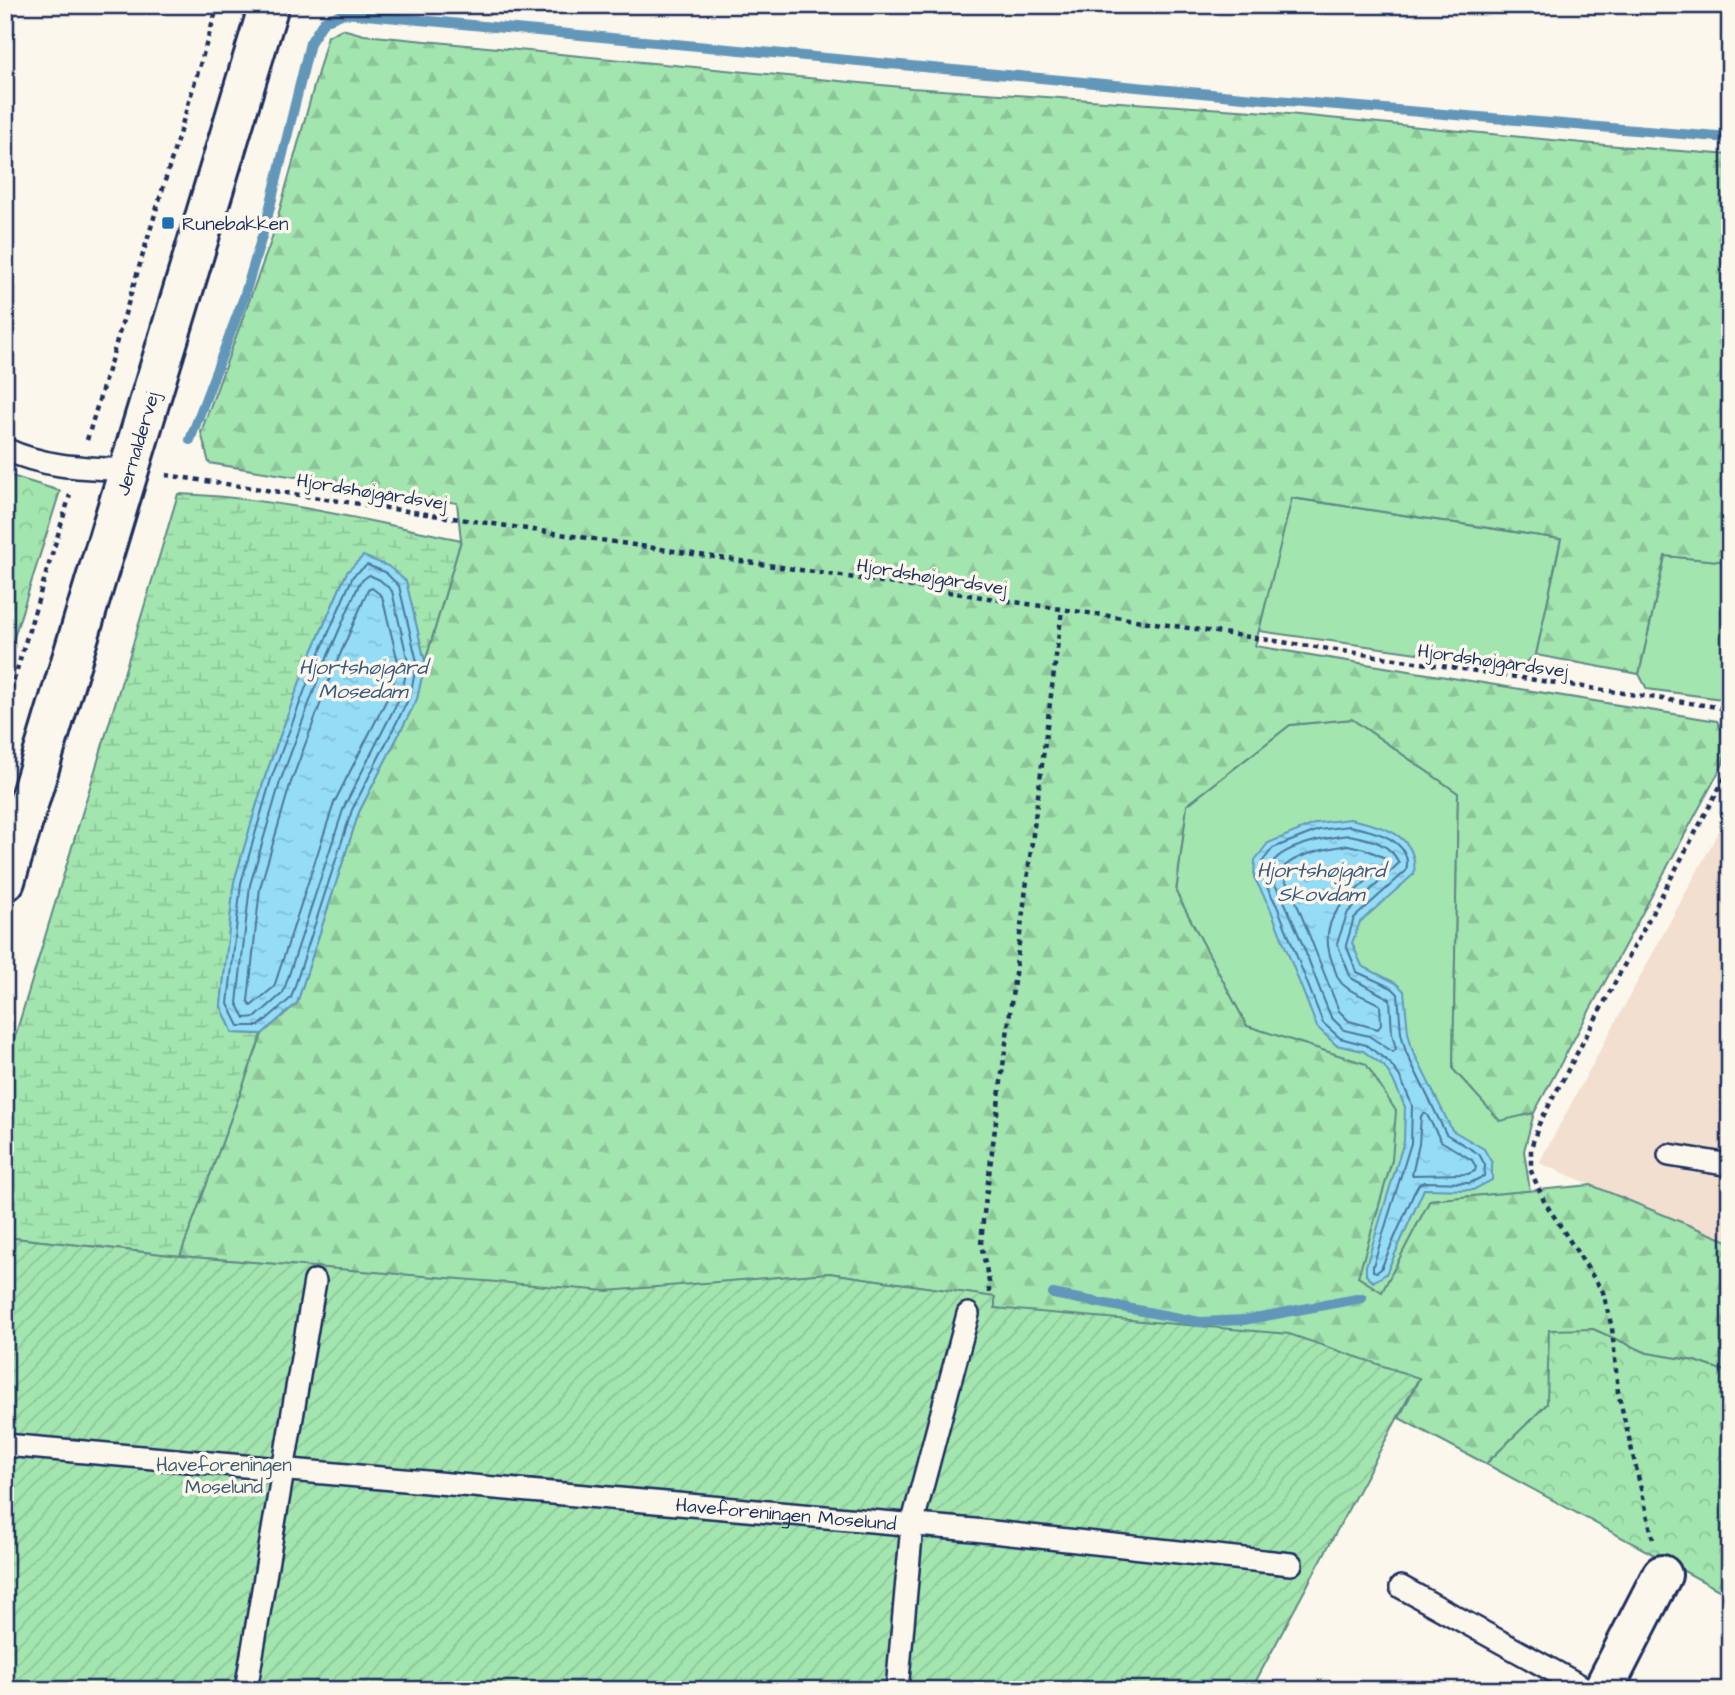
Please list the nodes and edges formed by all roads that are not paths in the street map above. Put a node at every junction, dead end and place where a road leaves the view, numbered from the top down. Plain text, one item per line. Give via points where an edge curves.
1 (270, 5) edge
2 (5, 449) edge
3 (131, 470) junction
4 (5, 881) edge
5 (1669, 1155) dead end
6 (1730, 1165) edge
7 (315, 1281) dead end
8 (968, 1314) road end
9 (5, 1445) edge
10 (282, 1469) junction
11 (912, 1525) junction
12 (1291, 1564) dead end
13 (1661, 1575) road end
14 (1401, 1587) dead end
15 (246, 1690) edge
16 (897, 1690) edge
17 (1588, 1690) edge
18 (1603, 1690) edge

1 - 3 street, Jernaldervej
2 - 3 lane via 53,465
3 - 4 street, Jernaldervej
5 - 6 lane
7 - 10 lane
8 - 11 lane, Haveforeningen Moselund
9 - 10 lane, Haveforeningen Moselund
10 - 11 lane, Haveforeningen Moselund
10 - 15 lane
11 - 12 lane, Haveforeningen Moselund
11 - 16 lane, Haveforeningen Moselund
13 - 18 street
14 - 17 lane

